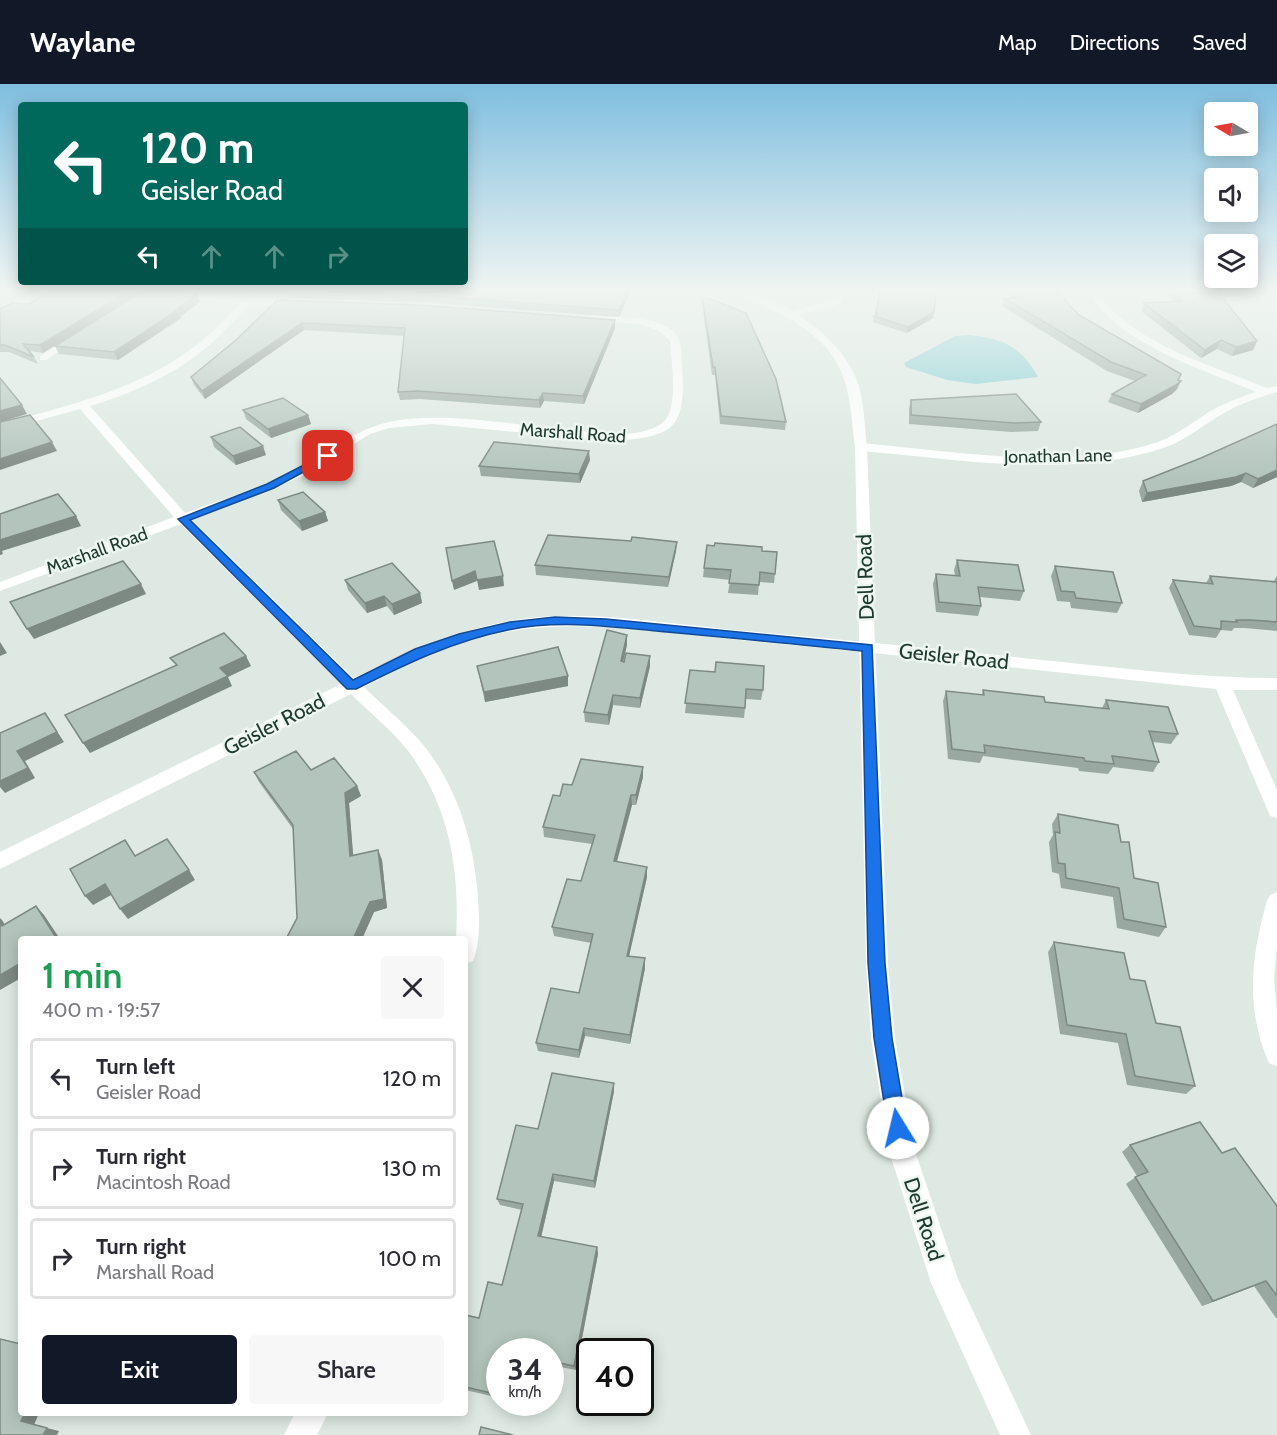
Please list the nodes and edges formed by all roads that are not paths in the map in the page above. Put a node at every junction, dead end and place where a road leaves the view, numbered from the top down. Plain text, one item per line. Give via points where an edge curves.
1 (47, 355) edge
2 (191, 355) edge
3 (676, 355) edge
4 (835, 355) edge
5 (1186, 355) edge
6 (42, 358) edge
7 (1271, 391) edge
8 (82, 404) junction
9 (0, 428) edge
10 (861, 447) junction
11 (183, 519) junction
12 (0, 587) edge
13 (868, 647) junction
14 (1222, 684) junction
15 (1277, 684) edge
16 (351, 686) junction
17 (1277, 811) edge
18 (0, 861) edge
19 (1277, 901) edge
20 (468, 936) edge
21 (1277, 1055) edge
22 (311, 1416) edge
23 (299, 1435) edge
24 (1016, 1435) edge

1 - 6 lane
2 - 8 street via 126,389
3 - 11 street, Marshall Road via 678,410 673,421 659,431 635,437 609,437 432,421 387,425 358,436 271,486
4 - 10 street, Dell Road via 850,376
5 - 7 street
7 - 10 street, Jonathan Lane via 1220,411 1176,440 1132,453 1079,459 1018,459
8 - 9 street
8 - 11 street
10 - 13 street, Dell Road
11 - 12 street, Marshall Road
11 - 16 street
13 - 14 street, Geisler Road
13 - 16 street, Geisler Road via 555,621 463,637 420,652
13 - 24 street, Dell Road via 877,963 883,1038 902,1151 945,1283
14 - 15 street, Geisler Road
14 - 17 street
16 - 18 street, Geisler Road
16 - 20 street via 414,746 435,777 456,821 466,878
19 - 21 street via 1261,976 1266,1025
22 - 23 street

